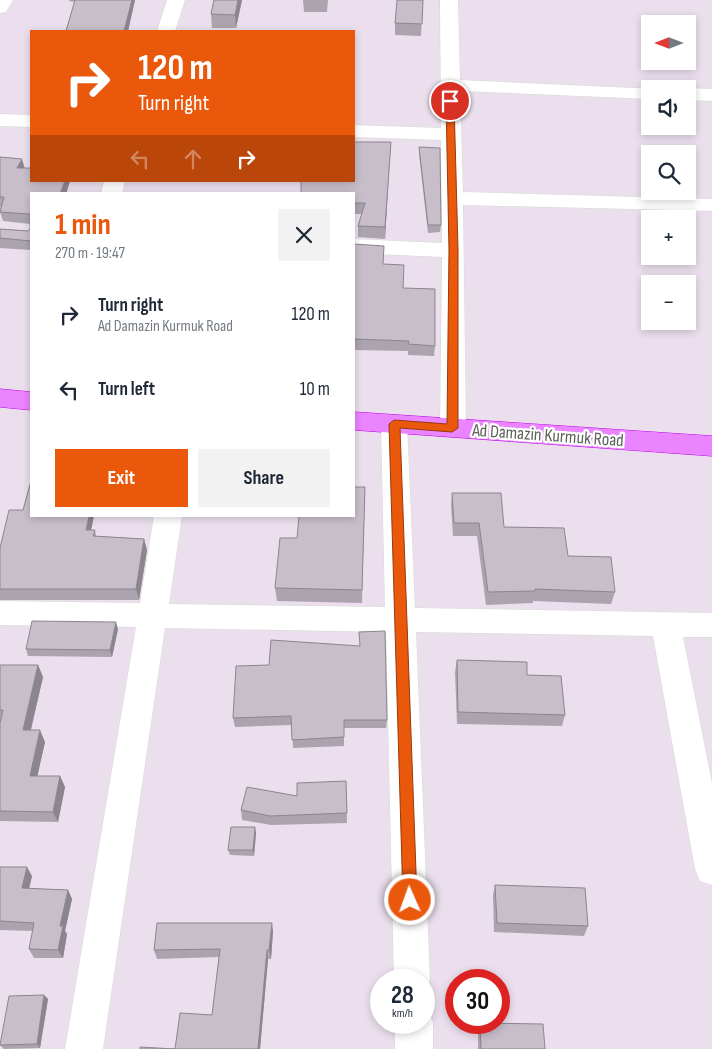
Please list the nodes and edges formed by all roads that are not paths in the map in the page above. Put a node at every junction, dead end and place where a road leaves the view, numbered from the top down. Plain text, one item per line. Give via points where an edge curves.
1 (4, 0) edge
2 (176, 0) edge
3 (449, 0) edge
4 (0, 8) edge
5 (166, 30) edge
6 (450, 85) junction
7 (641, 92) edge
8 (696, 94) edge
9 (712, 95) edge
10 (0, 120) edge
11 (30, 121) edge
12 (355, 131) edge
13 (450, 134) junction
14 (452, 198) junction
15 (712, 205) edge
16 (355, 246) edge
17 (453, 250) junction
18 (0, 398) edge
19 (30, 401) edge
20 (355, 421) edge
21 (394, 424) junction
22 (452, 428) junction
23 (712, 446) edge
24 (168, 517) edge
25 (0, 613) edge
26 (151, 616) junction
27 (402, 621) junction
28 (666, 624) junction
29 (712, 625) edge
30 (712, 869) edge
31 (412, 969) edge
32 (414, 1034) edge
33 (84, 1049) edge
34 (414, 1049) edge

1 - 4 street
2 - 5 street
3 - 6 street
6 - 7 street
6 - 13 street
8 - 9 street
10 - 11 street
12 - 13 street
13 - 14 street
14 - 15 street
14 - 17 street
16 - 17 street
17 - 22 street
18 - 19 highway
20 - 21 highway, Ad Damazin Kurmuk Road
21 - 22 highway, Ad Damazin Kurmuk Road
21 - 27 street
22 - 23 highway, Ad Damazin Kurmuk Road
24 - 26 street
25 - 26 street
26 - 27 street
26 - 33 street
27 - 28 street
27 - 31 street
28 - 29 street
28 - 30 street
32 - 34 street

